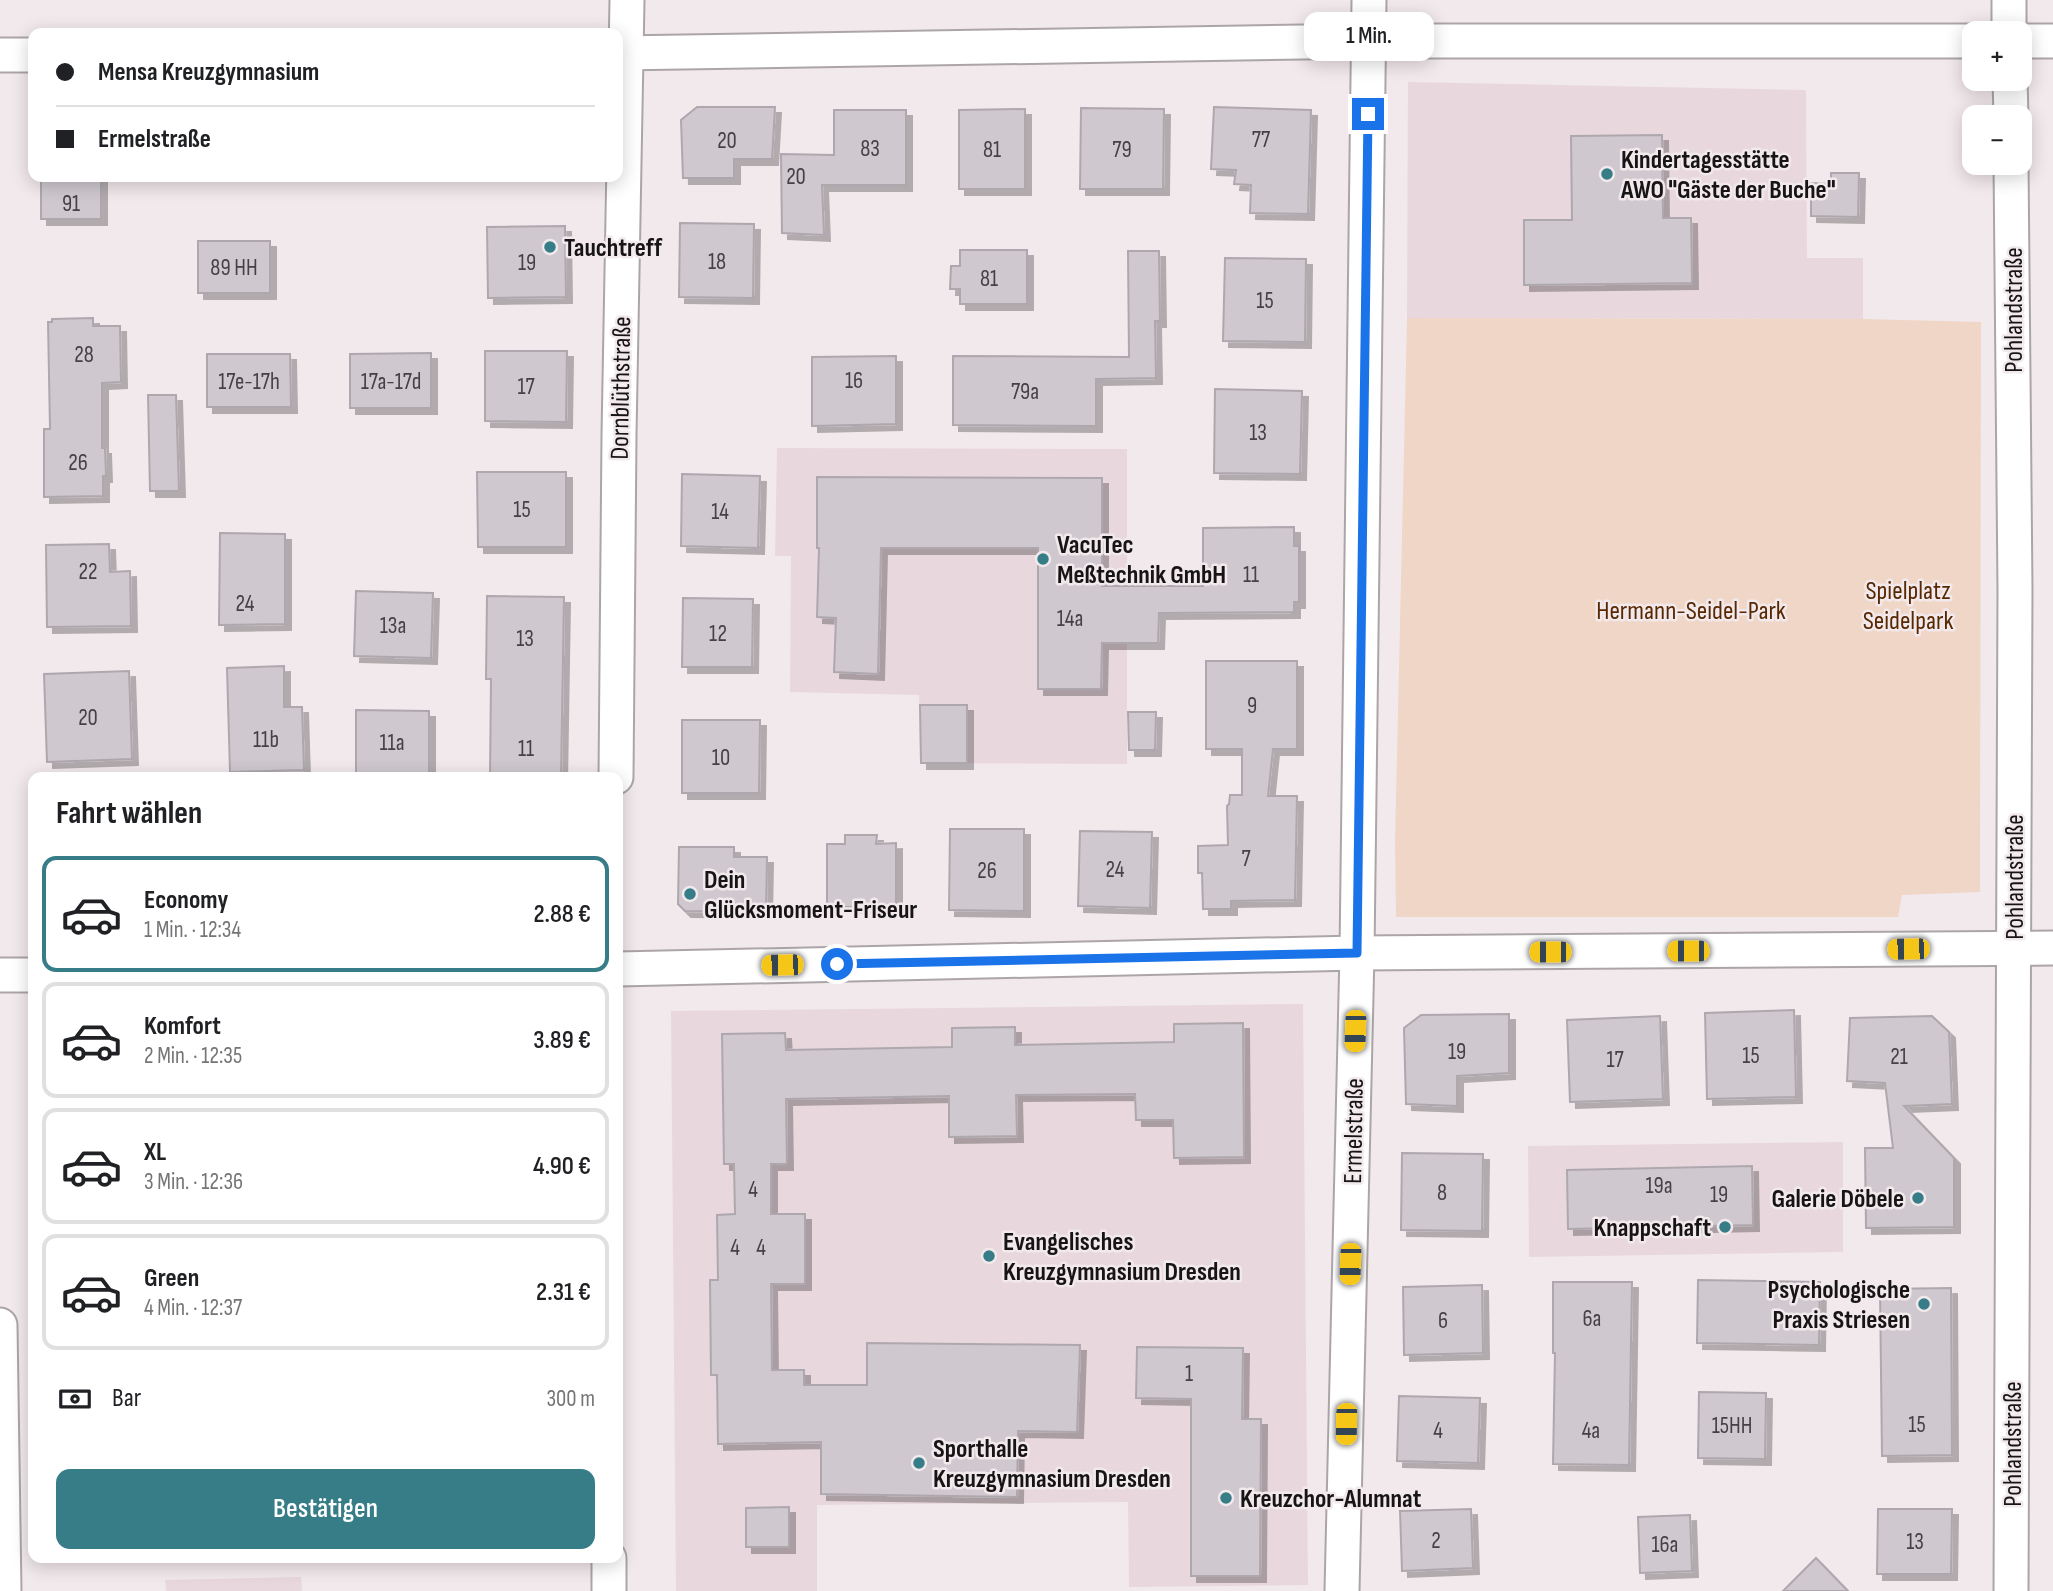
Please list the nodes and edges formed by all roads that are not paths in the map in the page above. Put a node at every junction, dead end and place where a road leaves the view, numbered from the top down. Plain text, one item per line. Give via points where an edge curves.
1 (627, 0) edge
2 (1369, 0) edge
3 (2009, 0) edge
4 (2009, 21) edge
5 (1368, 41) junction
6 (1962, 41) edge
7 (2032, 41) edge
8 (2053, 41) edge
9 (623, 42) edge
10 (623, 53) edge
11 (0, 55) edge
12 (28, 55) edge
13 (2011, 175) edge
14 (621, 182) edge
15 (616, 772) edge
16 (2014, 948) junction
17 (2053, 948) edge
18 (1357, 953) junction
19 (623, 968) edge
20 (0, 975) edge
21 (28, 975) edge
22 (0, 1325) edge
23 (609, 1563) edge
24 (4, 1591) edge
25 (609, 1591) edge
26 (1342, 1591) edge
27 (2011, 1591) edge

1 - 9 street, Dornblüthstraße
2 - 5 street, Ermelstraße
3 - 4 street
5 - 6 street
5 - 10 street
5 - 18 street, Ermelstraße
7 - 8 street
11 - 12 street
13 - 16 street, Pohlandstraße
14 - 15 street, Dornblüthstraße
16 - 17 street
16 - 18 street
16 - 27 street, Pohlandstraße
18 - 19 street
18 - 26 street, Ermelstraße
20 - 21 street
22 - 24 street
23 - 25 street

